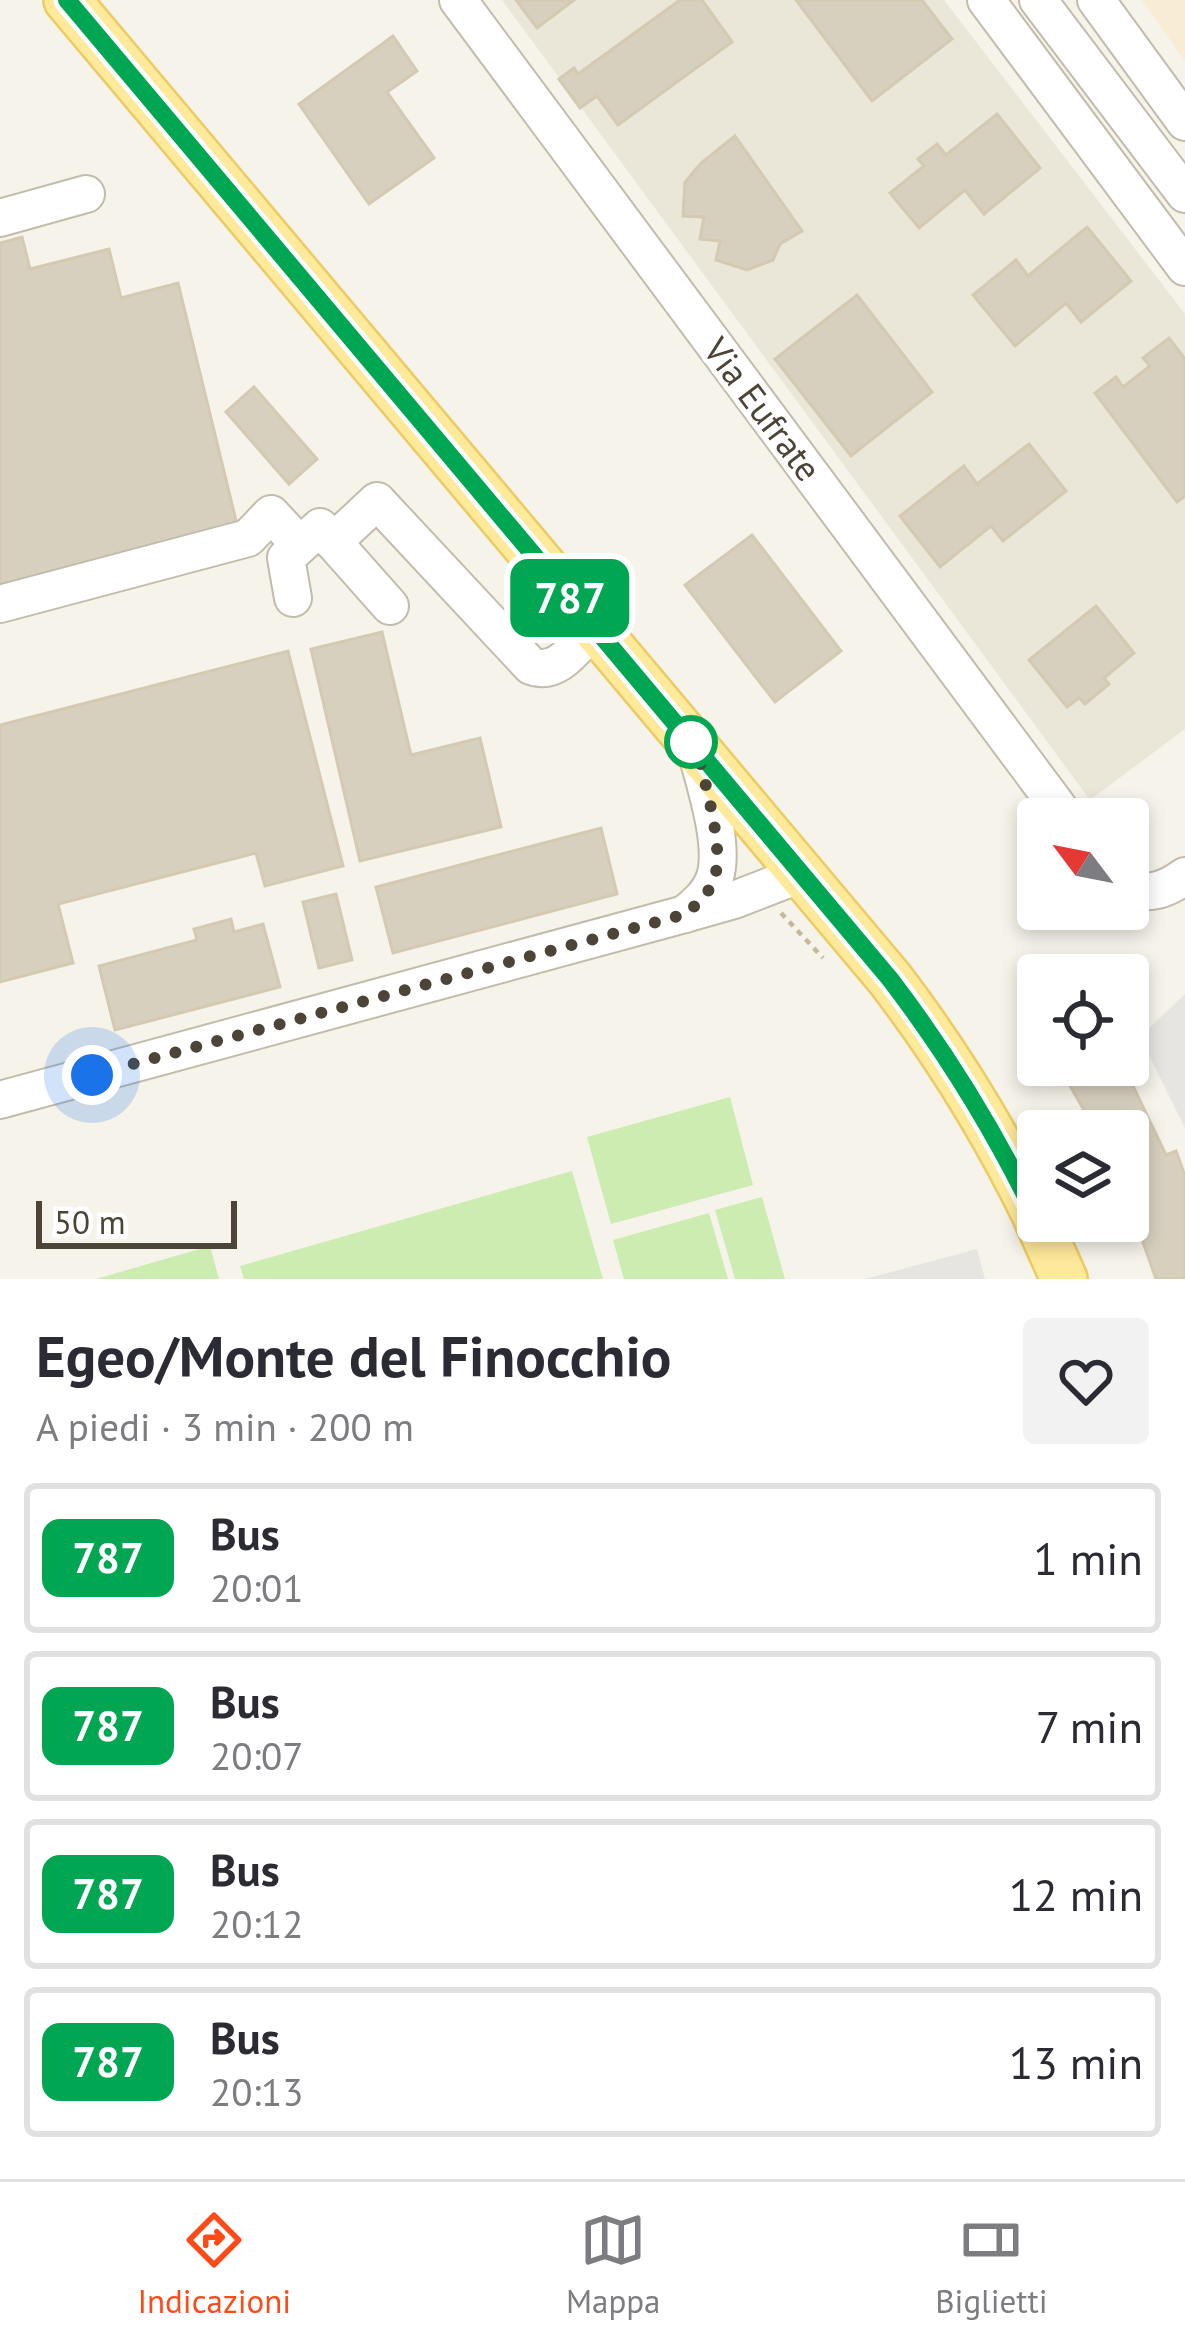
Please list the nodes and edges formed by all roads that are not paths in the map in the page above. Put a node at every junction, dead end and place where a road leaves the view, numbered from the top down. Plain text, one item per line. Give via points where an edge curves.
1 (67, 0) edge
2 (458, 0) edge
3 (986, 0) edge
4 (1096, 0) edge
5 (1054, 5) edge
6 (1016, 40) junction
7 (1185, 122) edge
8 (1171, 148) edge
9 (1124, 184) junction
10 (86, 194) dead end
11 (1185, 194) edge
12 (0, 218) edge
13 (1185, 267) edge
14 (317, 544) junction
15 (293, 598) dead end
16 (0, 604) edge
17 (390, 606) dead end
18 (595, 628) junction
19 (697, 749) junction
20 (1051, 798) edge
21 (1185, 876) edge
22 (782, 881) junction
23 (1149, 891) edge
24 (686, 914) junction
25 (0, 1100) edge
26 (1017, 1179) edge
27 (1047, 1242) edge
28 (1064, 1279) edge

1 - 18 main road
2 - 20 street, Via Eufrate
3 - 6 street
4 - 7 street
5 - 6 street
5 - 8 street
6 - 9 street
8 - 9 street
8 - 11 street
9 - 13 street
10 - 12 street
14 - 15 street via 286,558
14 - 16 street via 271,514 248,538
14 - 17 street
14 - 18 street via 376,501 531,666 554,668
18 - 19 main road
19 - 22 main road
19 - 24 street via 717,865
21 - 23 street
22 - 24 street
22 - 26 main road via 890,979 947,1057
24 - 25 street
27 - 28 main road

